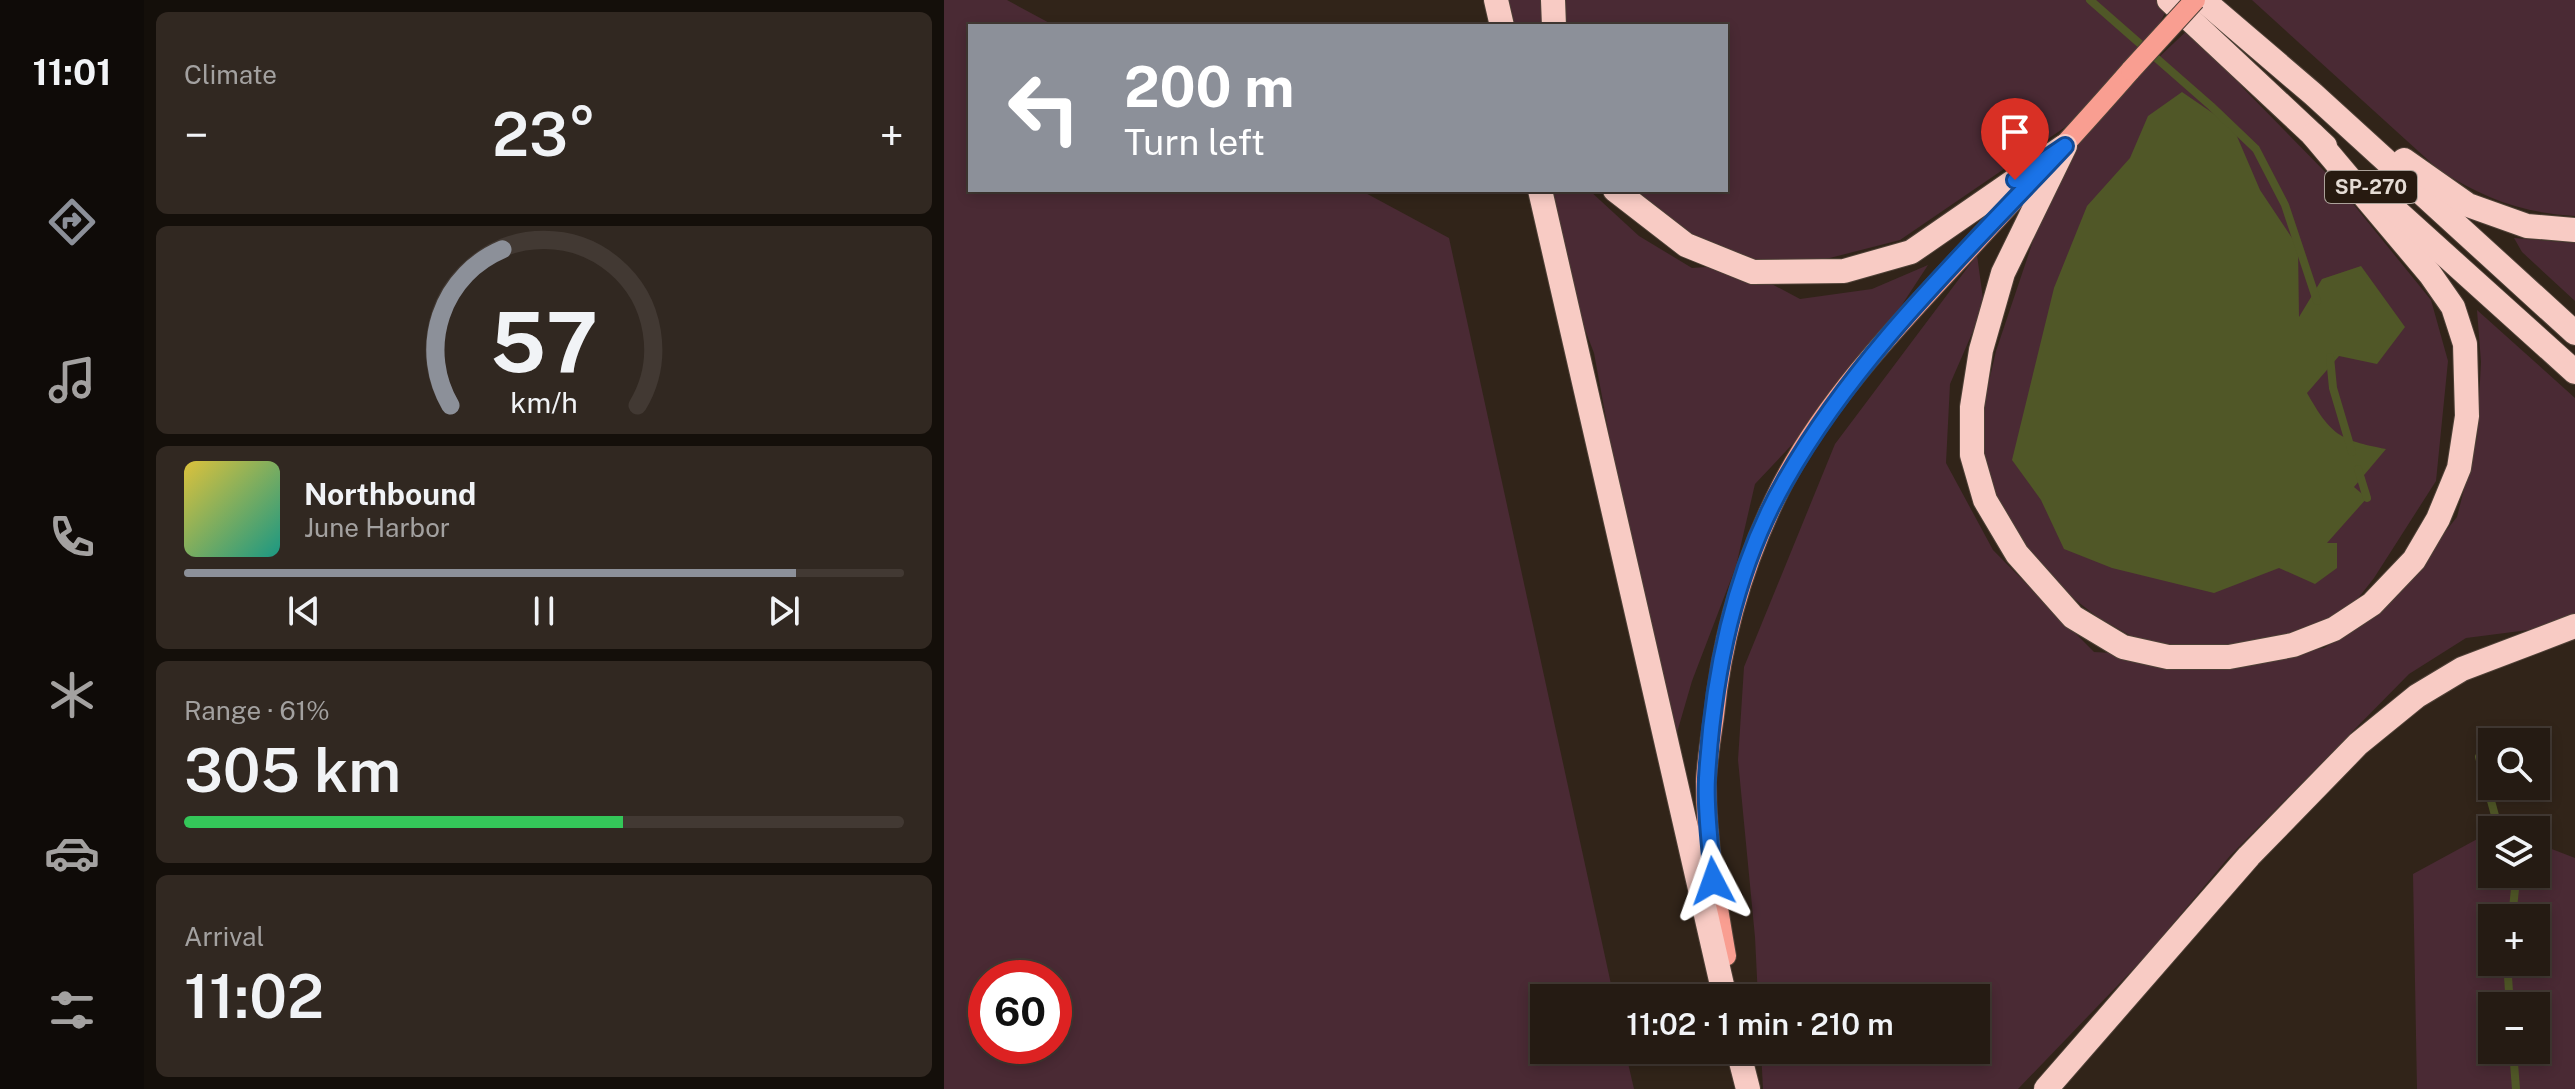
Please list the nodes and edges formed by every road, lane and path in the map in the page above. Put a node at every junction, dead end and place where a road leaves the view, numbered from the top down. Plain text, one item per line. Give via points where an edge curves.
1 (1496, 0) edge
2 (1553, 0) edge
3 (2169, 0) edge
4 (2195, 0) edge
5 (2203, 0) edge
6 (1502, 24) edge
7 (1554, 24) edge
8 (2313, 94) junction
9 (2313, 135) junction
10 (2065, 146) junction
11 (1540, 192) edge
12 (1618, 192) edge
13 (2575, 230) edge
14 (2575, 333) edge
15 (2575, 372) edge
16 (2575, 626) edge
17 (1721, 984) edge
18 (1731, 984) edge
19 (1744, 1064) edge
20 (1749, 1089) edge
21 (2046, 1089) edge

1 - 6 highway
2 - 7 highway
3 - 9 highway, SP-270
4 - 10 main road, bridge
5 - 8 highway, SP-270
8 - 13 highway via 2468,205 2527,226
8 - 14 highway, SP-270
9 - 10 highway via 2453,307 2465,344 2467,416 2459,468 2414,560 2372,604 2334,629 2293,645 2229,657 2168,657 2123,647 2073,617 2017,554 1985,500 1972,455 1972,407 1981,350 2003,273
9 - 15 highway, SP-270
10 - 12 highway via 1911,252 1844,271 1753,272 1686,245
10 - 18 main road via 1868,358 1816,430 1759,533 1734,602 1718,677 1706,781 1713,881
11 - 17 highway
16 - 21 highway via 2462,669 2417,696 2358,744 2249,856
19 - 20 highway

